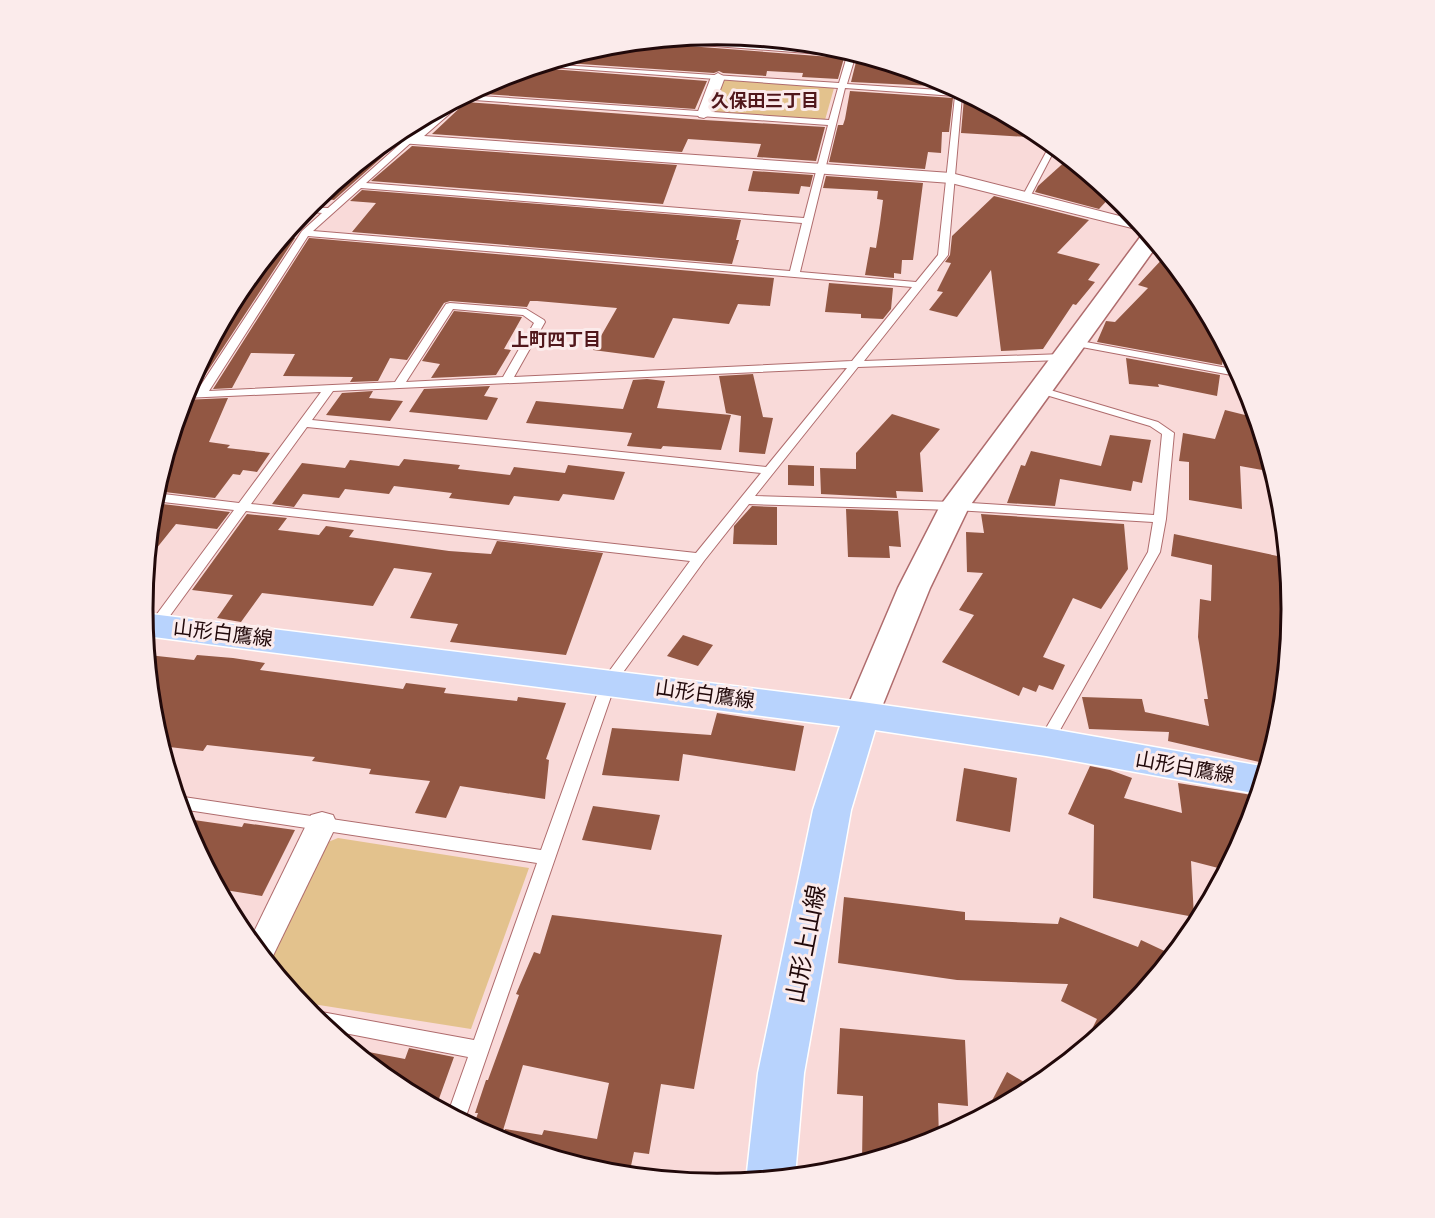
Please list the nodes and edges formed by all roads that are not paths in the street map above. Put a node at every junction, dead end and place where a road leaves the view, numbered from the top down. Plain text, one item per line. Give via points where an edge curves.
1 (719, 45) edge
2 (777, 49) edge
3 (850, 61) edge
4 (561, 67) edge
5 (718, 78) junction
6 (842, 86) junction
7 (940, 91) edge
8 (479, 98) edge
9 (960, 100) edge
10 (704, 114) junction
11 (832, 123) junction
12 (425, 127) edge
13 (406, 139) edge
14 (411, 139) junction
15 (1049, 153) edge
16 (820, 168) junction
17 (951, 178) junction
18 (357, 185) junction
19 (1026, 197) junction
20 (319, 210) edge
21 (329, 211) junction
22 (807, 221) junction
23 (1129, 224) edge
24 (305, 233) junction
25 (1147, 244) edge
26 (794, 275) junction
27 (919, 285) junction
28 (1069, 350) junction
29 (856, 364) junction
30 (1229, 372) edge
31 (507, 380) junction
32 (398, 385) junction
33 (329, 388) junction
34 (1040, 390) junction
35 (196, 394) edge
36 (201, 394) junction
37 (305, 423) junction
38 (771, 471) junction
39 (164, 498) edge
40 (746, 500) junction
41 (955, 506) junction
42 (241, 507) junction
43 (1160, 519) junction
44 (699, 558) junction
45 (154, 620) edge
46 (154, 625) edge
47 (609, 681) junction
48 (862, 715) junction
49 (1046, 742) junction
50 (1255, 779) edge
51 (188, 803) edge
52 (322, 824) junction
53 (546, 858) junction
54 (264, 944) edge
55 (335, 1023) edge
56 (478, 1050) junction
57 (459, 1110) edge
58 (771, 1170) edge

1 - 2 lane
3 - 6 lane
4 - 5 lane
5 - 6 lane
5 - 10 street
6 - 7 lane
6 - 11 lane
8 - 10 lane
9 - 17 lane
10 - 11 lane
11 - 16 lane
12 - 14 street
13 - 14 street
14 - 16 street
14 - 18 lane
15 - 19 lane
16 - 17 street
16 - 22 lane
17 - 19 street
17 - 27 lane via 943,255
18 - 21 lane
18 - 22 lane
19 - 23 street
20 - 21 lane
21 - 24 lane
22 - 26 lane
24 - 26 lane
24 - 36 lane
25 - 28 street
26 - 27 lane
27 - 29 lane
28 - 29 lane
28 - 30 lane
28 - 34 street
29 - 31 lane
29 - 38 lane
31 - 32 lane
31 - 32 lane via 540,322 526,312 450,306
32 - 33 lane
33 - 36 lane
33 - 37 lane
34 - 41 street
34 - 43 lane via 1154,424 1168,433
35 - 36 lane
37 - 38 lane
37 - 42 lane
38 - 40 lane
39 - 42 lane
40 - 41 lane
40 - 44 lane
41 - 43 lane
41 - 48 street via 914,588
42 - 44 lane
42 - 45 lane
43 - 49 lane via 1154,552
44 - 47 lane
46 - 47 main road, 山形白鷹線
47 - 48 main road, 山形白鷹線
47 - 53 lane
48 - 49 main road, 山形白鷹線
48 - 58 main road, 山形上山線 via 832,810 781,1073
49 - 50 main road, 山形白鷹線
51 - 52 lane
52 - 53 lane
52 - 54 street
53 - 56 lane
55 - 56 lane
56 - 57 lane

